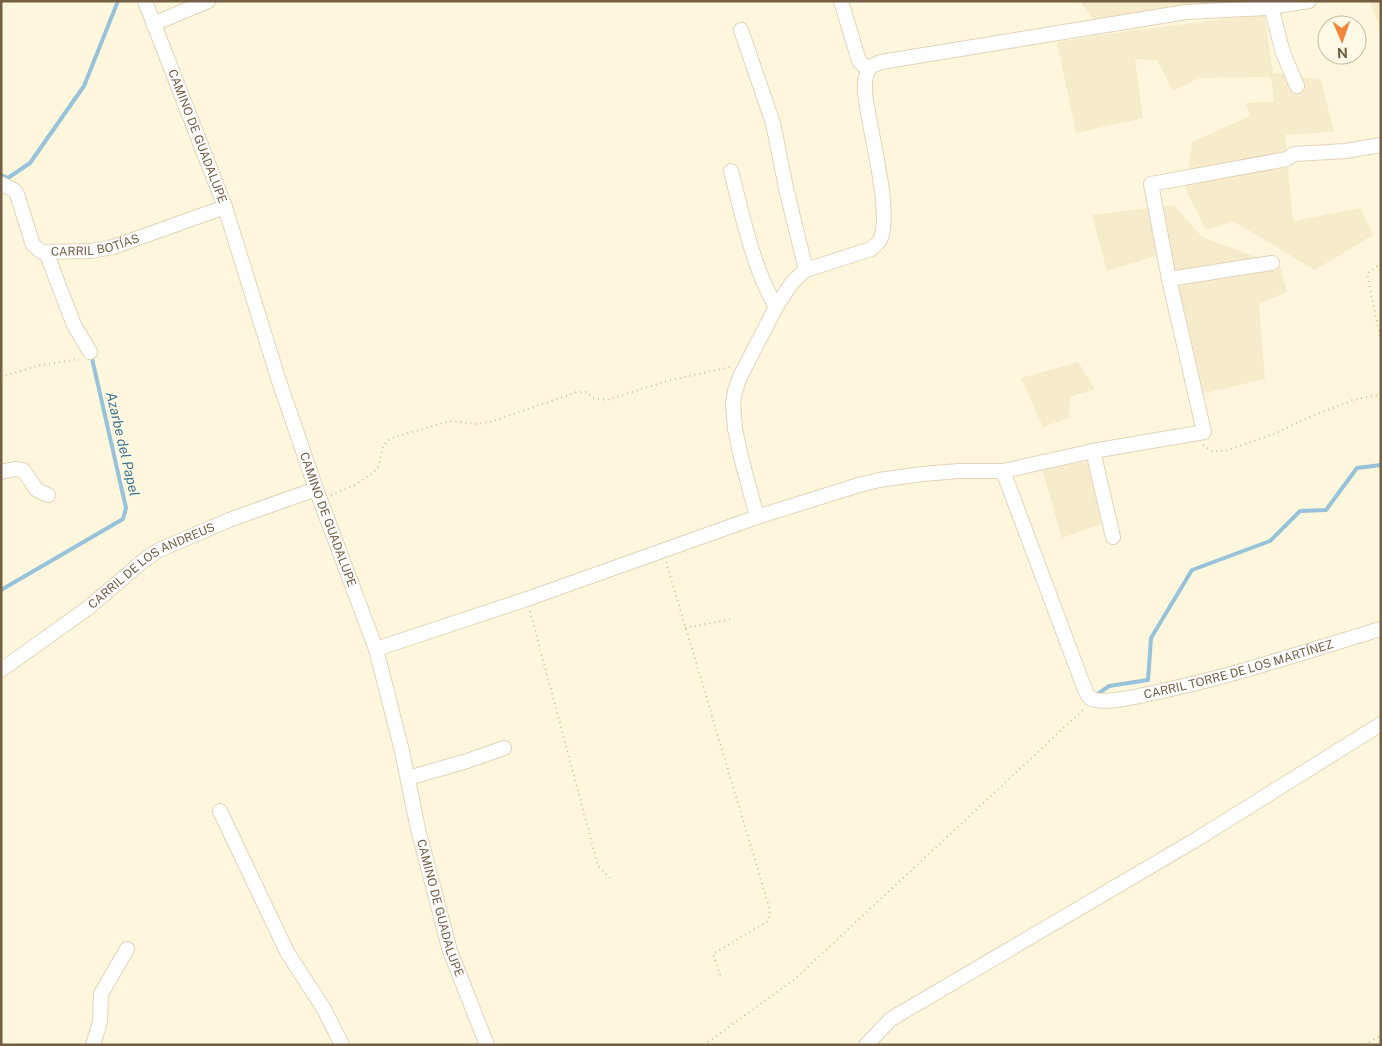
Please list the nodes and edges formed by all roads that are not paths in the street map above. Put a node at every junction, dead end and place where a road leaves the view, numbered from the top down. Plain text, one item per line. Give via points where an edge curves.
1 (145, 1) edge
2 (208, 1) edge
3 (841, 1) edge
4 (1309, 1) edge
5 (1179, 7) edge
6 (1271, 7) junction
7 (153, 24) junction
8 (741, 30) dead end
9 (868, 70) junction
10 (1297, 86) dead end
11 (1381, 145) edge
12 (731, 170) dead end
13 (1, 184) edge
14 (225, 207) junction
15 (46, 252) junction
16 (1272, 263) dead end
17 (806, 270) junction
18 (1169, 279) junction
19 (776, 307) junction
20 (90, 352) road end
21 (1093, 451) junction
22 (1003, 471) junction
23 (1, 472) edge
24 (48, 494) dead end
25 (318, 494) junction
26 (757, 517) junction
27 (1113, 537) dead end
28 (1381, 629) edge
29 (376, 650) junction
30 (1, 670) edge
31 (1381, 724) edge
32 (504, 748) dead end
33 (408, 778) junction
34 (220, 812) dead end
35 (127, 949) dead end
36 (93, 1045) edge
37 (342, 1045) edge
38 (487, 1045) edge
39 (866, 1045) edge

1 - 7 street, CAMINO DE GUADALUPE
2 - 7 street
3 - 9 street via 857,55
4 - 6 street
5 - 6 street
5 - 9 street via 881,62
6 - 10 street via 1283,53
7 - 14 street, CAMINO DE GUADALUPE
8 - 17 street via 773,123
9 - 17 street via 865,92 882,197 884,219 881,238 870,249
11 - 18 street via 1294,154 1287,159 1151,184
12 - 19 street via 756,263
13 - 15 street, CARRIL BOTÍAS via 17,194 33,245
14 - 15 street, CARRIL BOTÍAS via 113,247
14 - 25 street, CAMINO DE GUADALUPE
15 - 20 street via 74,325
16 - 18 street
17 - 19 street via 791,284
18 - 21 street via 1204,432
19 - 26 street via 735,391 740,457
21 - 22 street
21 - 27 street
22 - 26 street via 950,472 879,480
22 - 28 street, CARRIL TORRE DE LOS MARTÍNEZ via 1085,690 1094,700 1138,696 1190,685
23 - 24 street via 23,470 37,490
25 - 29 street, CAMINO DE GUADALUPE
25 - 30 street, CARRIL DE LOS ANDREUS via 220,524 159,550 88,608
26 - 29 street
29 - 33 street, CAMINO DE GUADALUPE
31 - 39 street via 1197,839 891,1019
32 - 33 street
33 - 38 street, CAMINO DE GUADALUPE via 450,951
34 - 37 street via 287,952 324,1009
35 - 36 street via 100,994 100,1022

